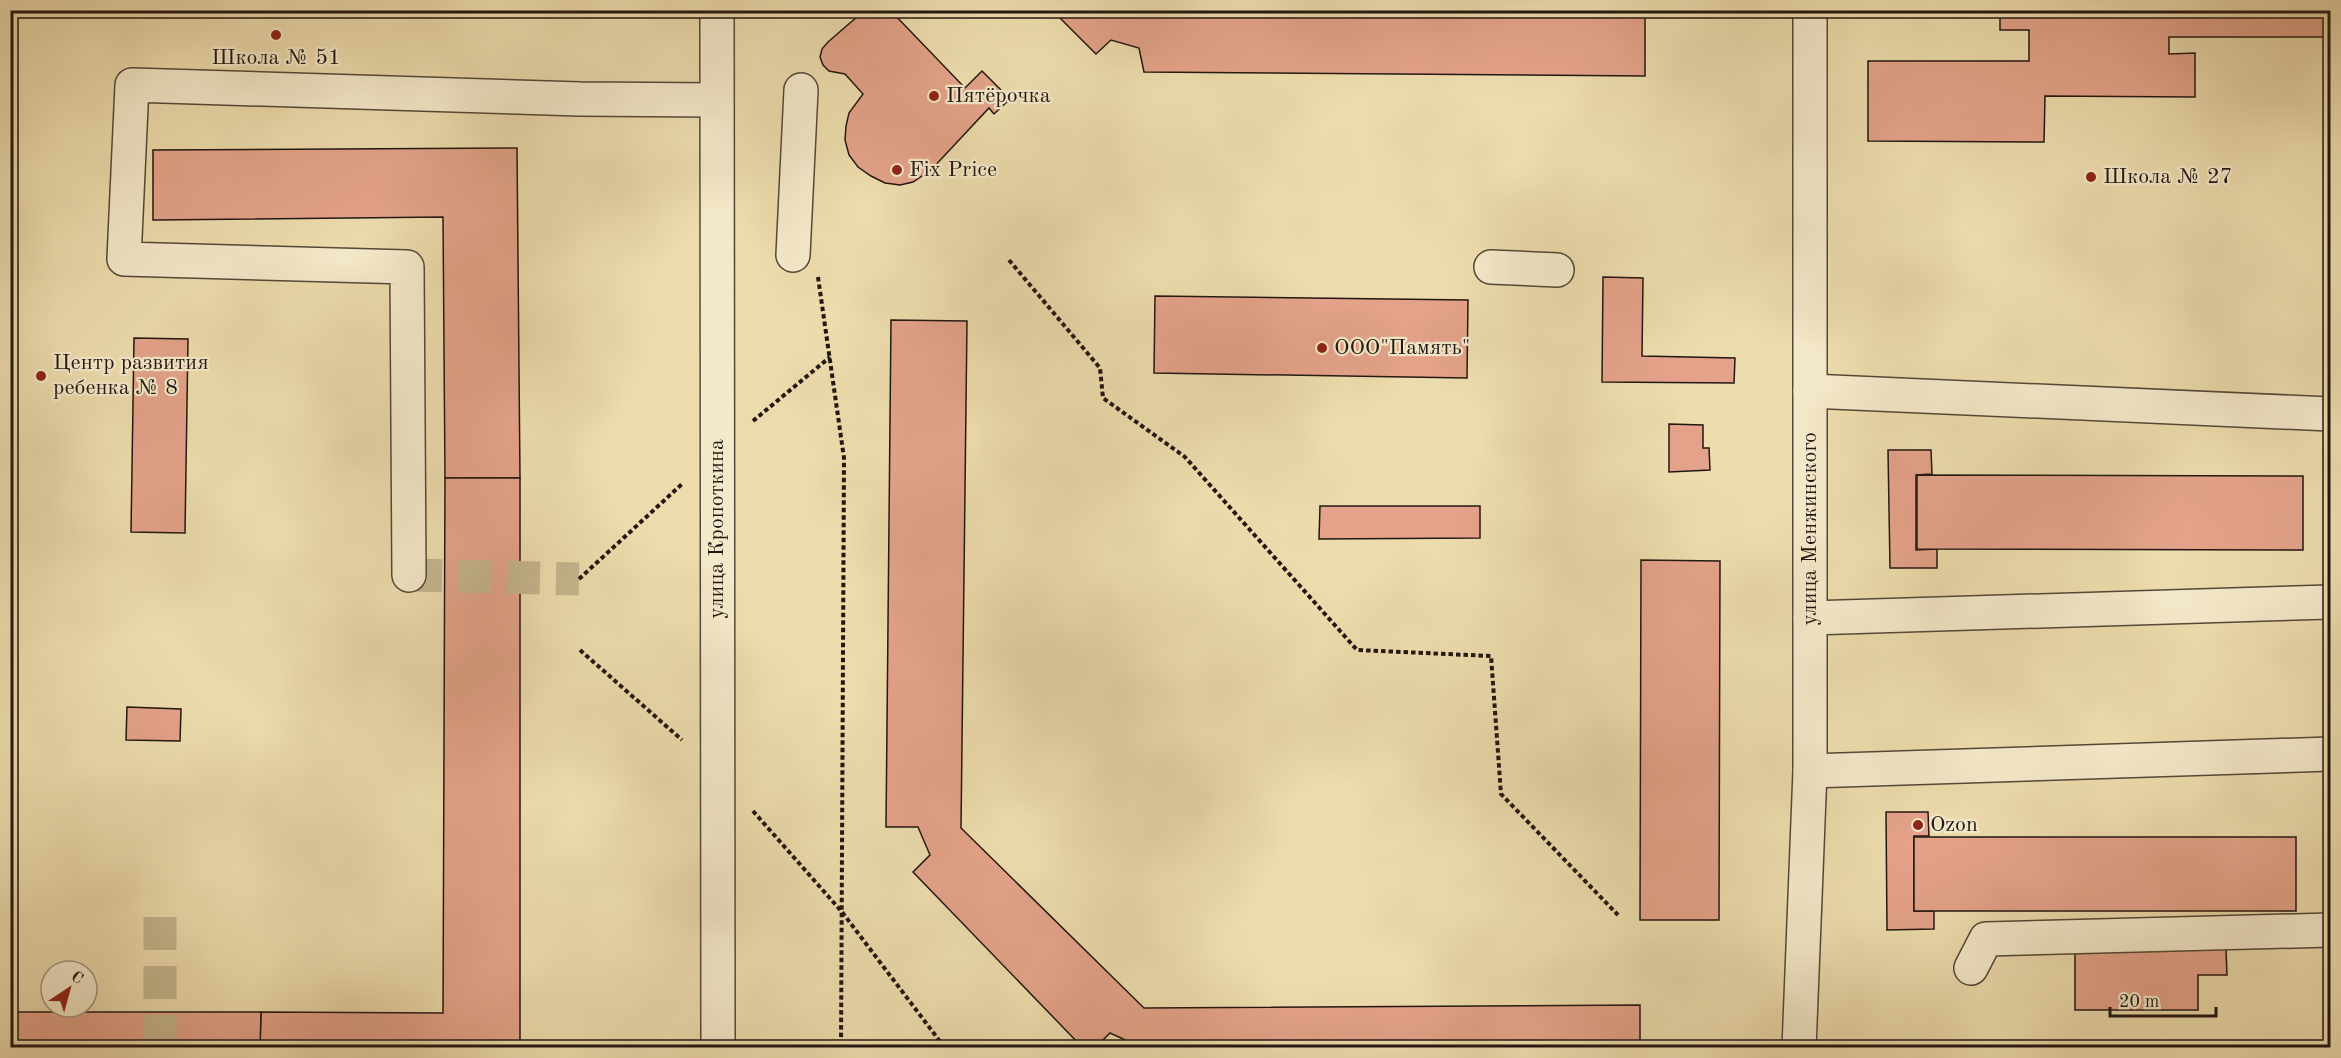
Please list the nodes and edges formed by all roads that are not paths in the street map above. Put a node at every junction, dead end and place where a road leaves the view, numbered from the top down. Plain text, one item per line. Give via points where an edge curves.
1 (717, 10) edge
2 (1810, 10) edge
3 (801, 90) dead end
4 (716, 100) junction
5 (805, 261) road end
6 (1491, 267) dead end
7 (1557, 270) dead end
8 (1810, 392) junction
9 (2331, 414) edge
10 (409, 575) dead end
11 (2331, 602) edge
12 (1810, 618) junction
13 (2331, 754) edge
14 (1810, 771) junction
15 (2331, 930) edge
16 (1971, 968) dead end
17 (718, 1047) edge
18 (1799, 1047) edge

1 - 4 street, улица Кропоткина
2 - 8 street, улица Менжинского
3 - 5 street
4 - 10 street via 132,86 124,259 407,267
4 - 17 street, улица Кропоткина
6 - 7 street
8 - 9 street
8 - 12 street, улица Менжинского
11 - 12 street
12 - 14 street, улица Менжинского
13 - 14 street
14 - 18 street, улица Менжинского
15 - 16 street via 1986,939

